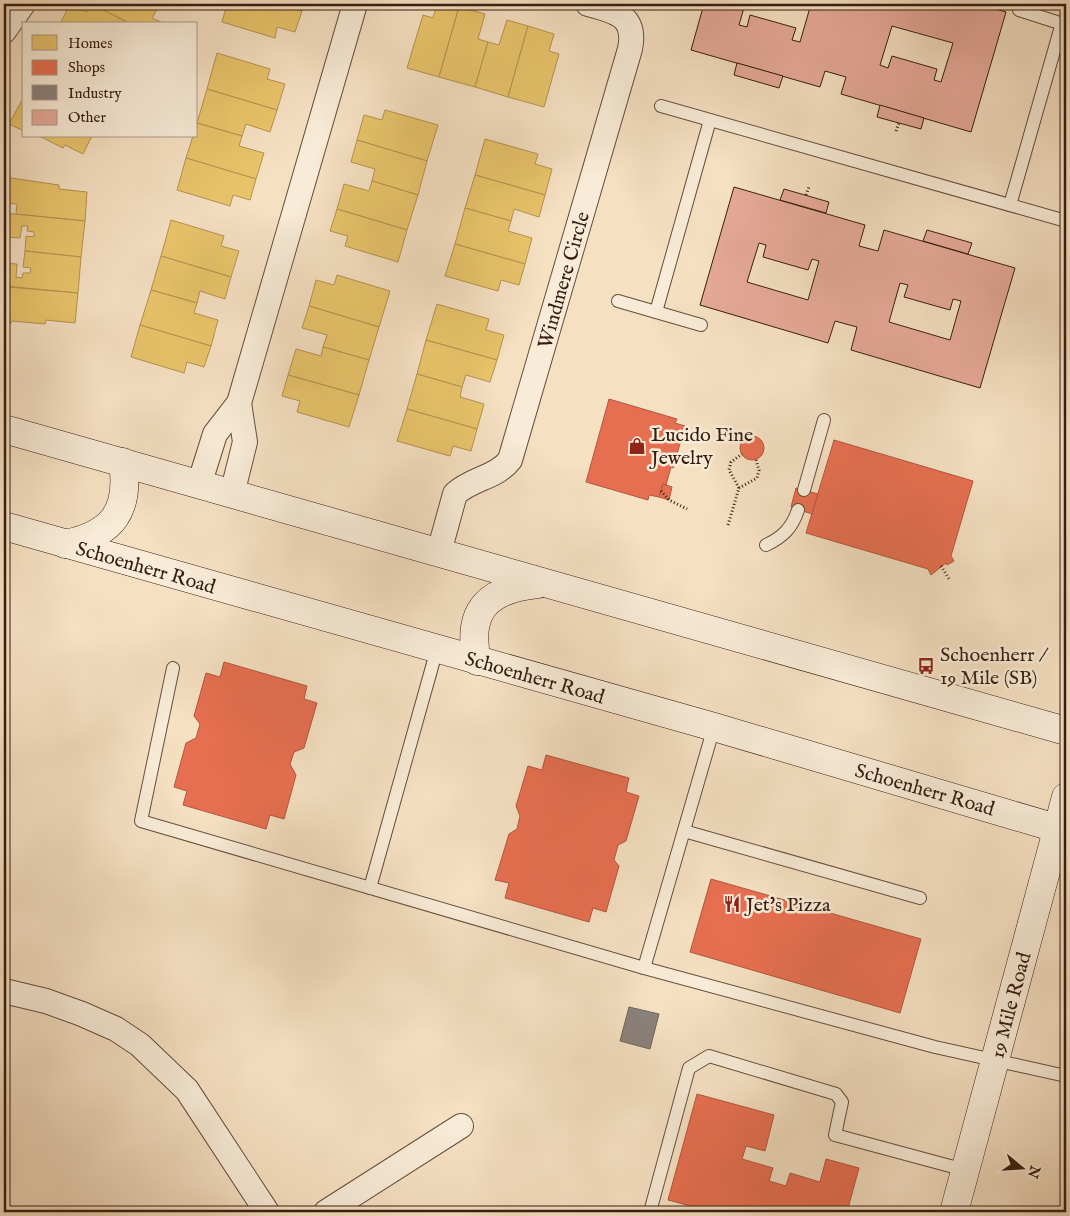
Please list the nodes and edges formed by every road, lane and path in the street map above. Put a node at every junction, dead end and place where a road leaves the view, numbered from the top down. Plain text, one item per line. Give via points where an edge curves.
1 (23, 4) edge
2 (355, 4) edge
3 (588, 4) edge
4 (1019, 10) dead end
5 (1064, 24) edge
6 (4, 31) edge
7 (661, 106) dead end
8 (710, 120) junction
9 (899, 123) dead end
10 (896, 131) dead end
11 (809, 187) dead end
12 (806, 195) dead end
13 (1010, 205) junction
14 (1066, 221) edge
15 (618, 301) dead end
16 (656, 312) junction
17 (701, 325) dead end
18 (239, 403) junction
19 (824, 420) dead end
20 (4, 429) edge
21 (742, 454) dead end
22 (756, 460) dead end
23 (123, 462) junction
24 (199, 485) junction
25 (739, 488) junction
26 (804, 490) dead end
27 (661, 491) dead end
28 (232, 494) junction
29 (688, 510) dead end
30 (798, 510) dead end
31 (728, 525) dead end
32 (4, 526) edge
33 (65, 544) junction
34 (766, 546) dead end
35 (439, 552) junction
36 (941, 566) dead end
37 (949, 579) dead end
38 (543, 584) junction
39 (437, 649) junction
40 (476, 661) junction
41 (173, 668) dead end
42 (714, 727) junction
43 (1066, 731) edge
44 (1066, 797) edge
45 (684, 830) junction
46 (1062, 830) edge
47 (370, 888) junction
48 (920, 898) dead end
49 (644, 968) junction
50 (4, 991) edge
51 (995, 1061) junction
52 (1066, 1076) edge
53 (461, 1126) dead end
54 (965, 1170) junction
55 (267, 1212) edge
56 (326, 1212) edge
57 (650, 1212) edge
58 (954, 1212) edge

1 - 6 street
2 - 18 street
3 - 35 street, Windmere Circle via 626,19 630,28 630,49 510,460 504,468 455,494
4 - 5 lane
5 - 13 lane
7 - 8 lane
8 - 13 lane
8 - 16 lane
9 - 10 path
11 - 12 path
13 - 14 lane
15 - 16 lane
16 - 17 lane
18 - 24 street via 215,434
18 - 28 street via 246,442
19 - 26 lane
20 - 23 main road
21 - 25 path via 731,462 729,470
22 - 25 path via 757,478
23 - 24 main road
23 - 33 main road via 125,490 117,515 99,533
24 - 28 main road
25 - 31 path
27 - 29 path via 669,500
28 - 35 main road
30 - 34 lane via 790,529
32 - 33 main road, Schoenherr Road
33 - 39 main road, Schoenherr Road
35 - 38 main road
36 - 37 path
38 - 40 main road via 505,590 484,604 473,631
38 - 43 main road
39 - 40 main road, Schoenherr Road
39 - 47 lane
40 - 42 main road, Schoenherr Road
41 - 47 lane via 141,821
42 - 45 lane
42 - 46 main road, Schoenherr Road
44 - 46 main road, 19 Mile Road
45 - 48 lane
45 - 49 lane
46 - 51 main road, 19 Mile Road
47 - 49 lane
49 - 51 lane
50 - 55 street via 46,1000 82,1014 116,1029 140,1045 187,1090
51 - 52 lane
51 - 54 main road, 19 Mile Road
53 - 56 street
54 - 57 lane via 834,1135 842,1102 836,1094 709,1056 689,1068
54 - 58 main road, 19 Mile Road

